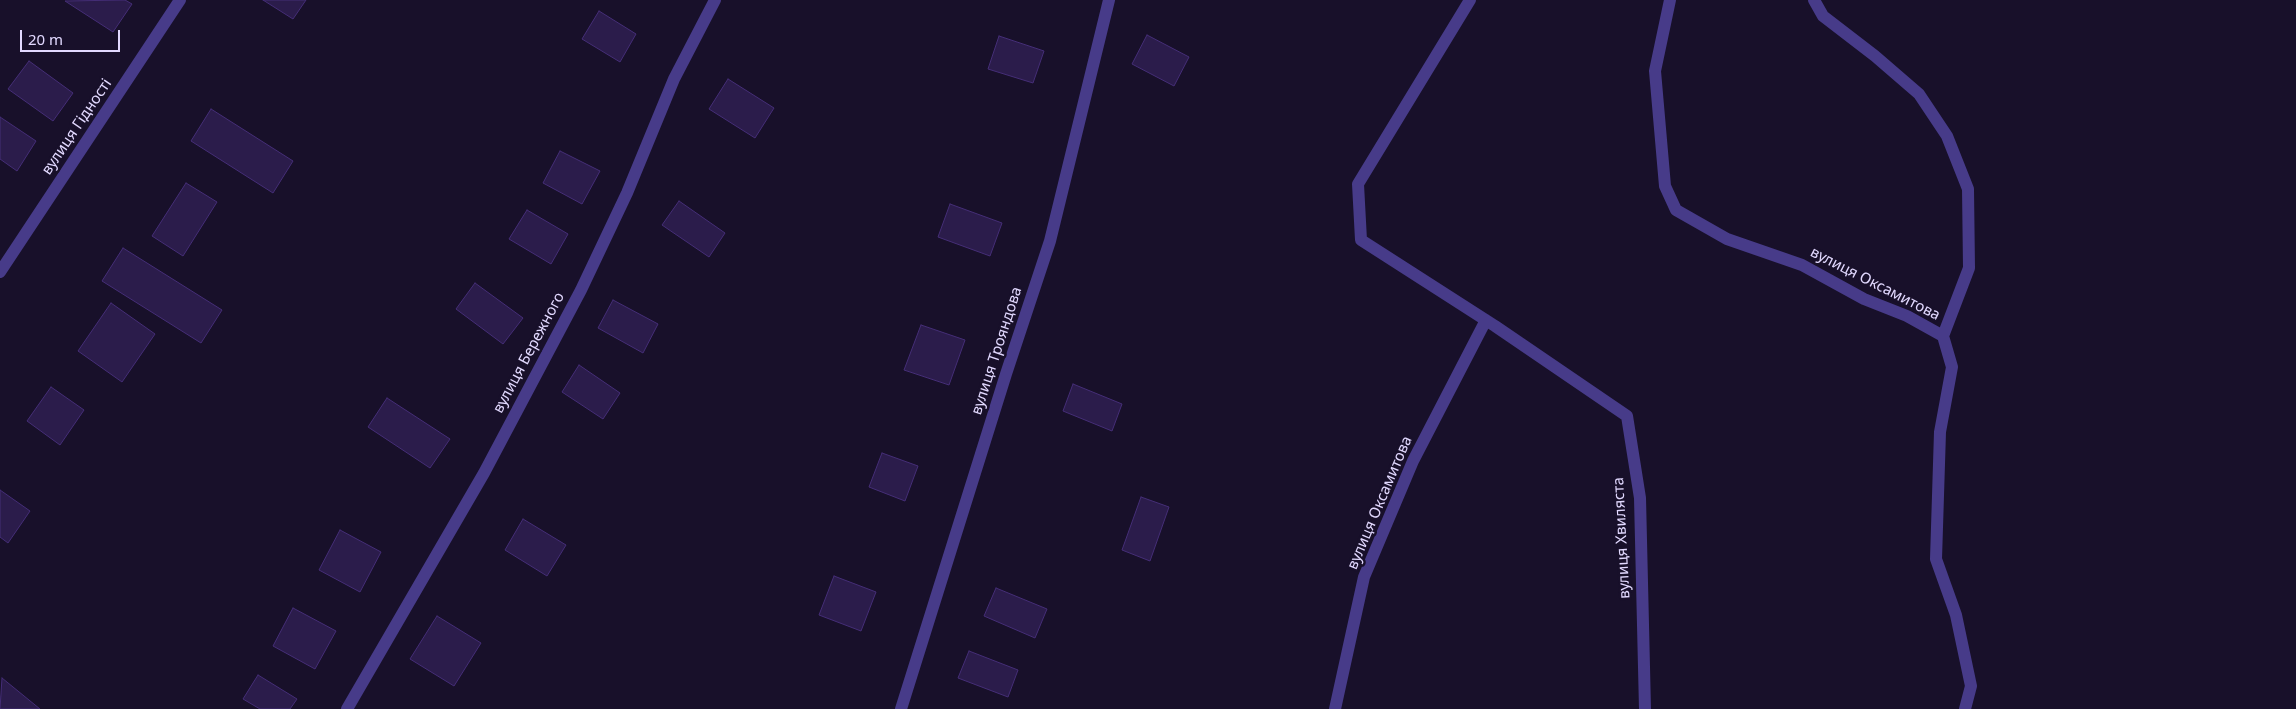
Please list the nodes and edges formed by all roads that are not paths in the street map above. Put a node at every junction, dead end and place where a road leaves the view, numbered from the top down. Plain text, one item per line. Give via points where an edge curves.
1 (180, 0) edge
2 (715, 0) edge
3 (1109, 0) edge
4 (1470, 0) edge
5 (1670, 0) edge
6 (1814, 0) edge
7 (0, 272) edge
8 (1486, 320) junction
9 (1942, 336) junction
10 (347, 709) edge
11 (901, 709) edge
12 (1335, 709) edge
13 (1645, 709) edge
14 (1965, 709) edge

1 - 7 street, вулиця Гідності
2 - 10 street, вулиця Бережного via 674,79 627,193 581,290 484,473
3 - 11 street, вулиця Трояндова via 1050,241
4 - 8 street, вулиця Хвиляста via 1358,184 1361,240
5 - 9 street, вулиця Оксамитова via 1655,71 1665,186 1676,210 1727,238 1802,265
6 - 9 street, вулиця Оксамитова via 1823,16 1919,94 1947,136 1968,189 1969,268
8 - 12 street, вулиця Оксамитова via 1413,461 1364,577
8 - 13 street, вулиця Хвиляста via 1627,416 1640,498
9 - 14 street via 1952,367 1940,432 1936,559 1956,616 1971,686

